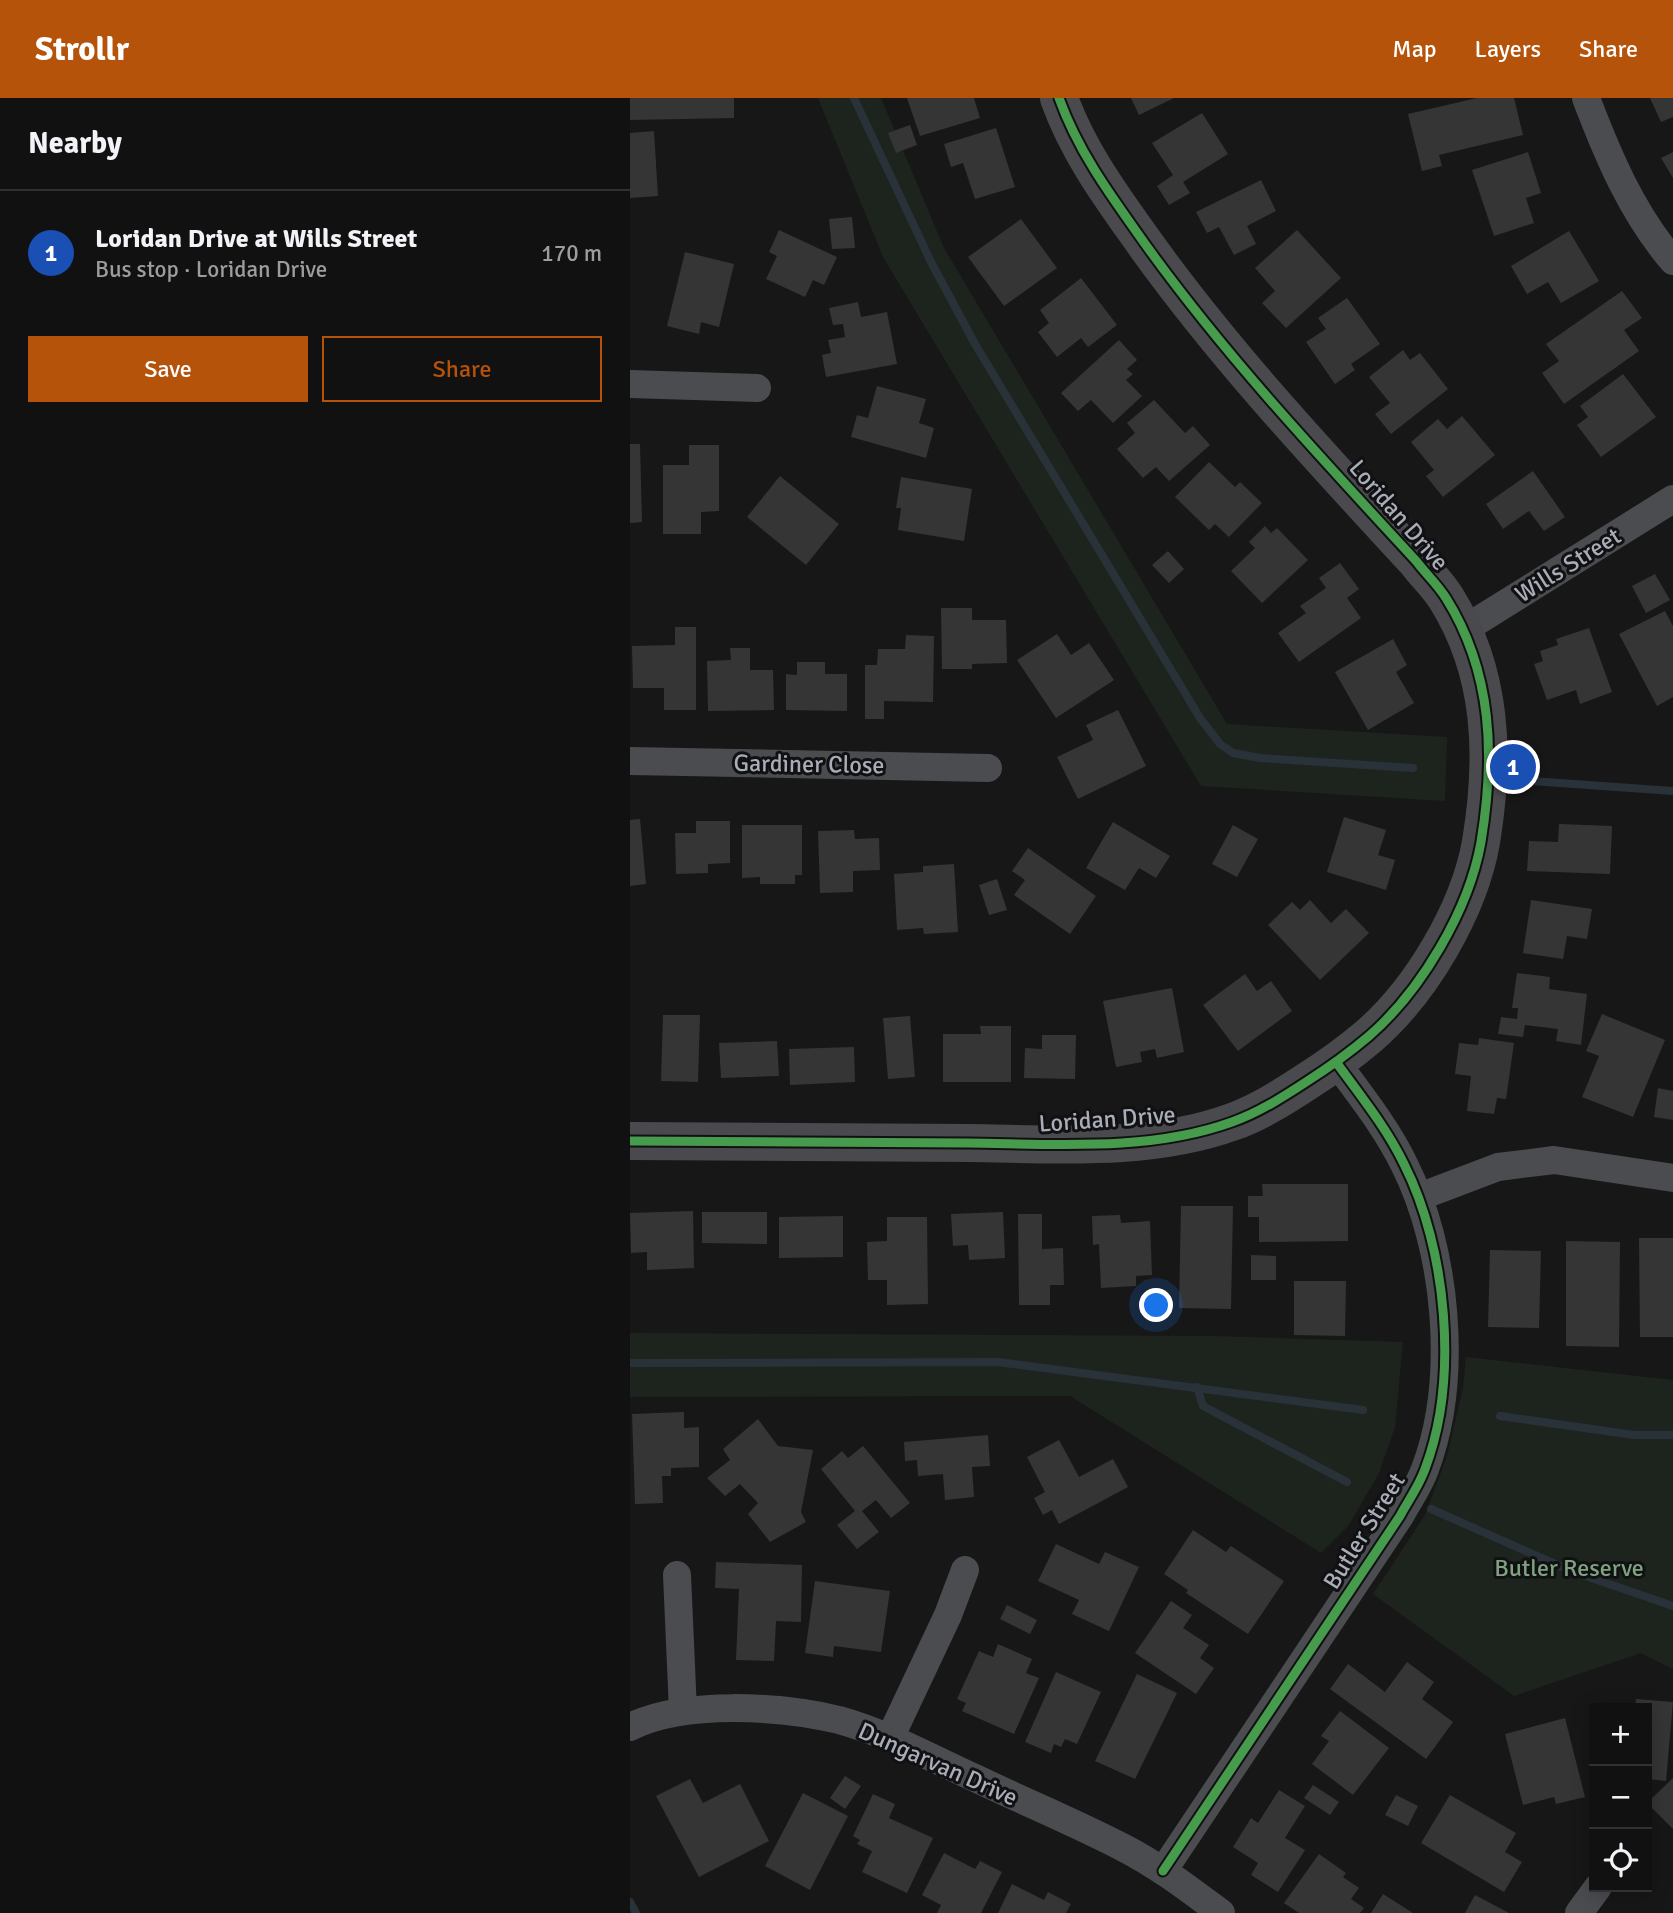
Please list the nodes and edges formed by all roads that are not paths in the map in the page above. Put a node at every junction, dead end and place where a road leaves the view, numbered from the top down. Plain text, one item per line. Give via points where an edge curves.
1 (1059, 98) edge
2 (1586, 98) edge
3 (1673, 261) edge
4 (630, 384) edge
5 (758, 388) dead end
6 (1673, 499) edge
7 (1463, 630) junction
8 (630, 761) edge
9 (988, 768) dead end
10 (1336, 1062) junction
11 (630, 1141) edge
12 (1673, 1178) edge
13 (1419, 1198) junction
14 (965, 1570) dead end
15 (677, 1576) dead end
16 (683, 1711) junction
17 (630, 1727) edge
18 (890, 1738) junction
19 (1163, 1871) junction
20 (1594, 1892) edge
21 (1221, 1913) edge
22 (1579, 1913) edge

1 - 7 street, Loridan Drive via 1096,175 1193,309 1417,562 1445,596
2 - 3 street via 1624,187
4 - 5 street
6 - 7 street, Wills Street
7 - 10 street, Loridan Drive via 1483,687 1488,725 1486,808 1479,854 1452,923 1423,974 1371,1035
8 - 9 street, Gardiner Close
10 - 11 street, Loridan Drive via 1278,1100 1232,1122 1139,1140 1089,1144
10 - 13 street, Butler Street via 1388,1134
12 - 13 street via 1554,1160 1498,1167
13 - 19 street, Butler Street via 1433,1246 1445,1328 1438,1418 1425,1470 1400,1516
14 - 18 street
15 - 16 street
16 - 17 street, Dungarvan Drive
16 - 18 street, Dungarvan Drive via 787,1712 839,1720
18 - 19 street, Dungarvan Drive
19 - 21 street, Dungarvan Drive
20 - 22 street

